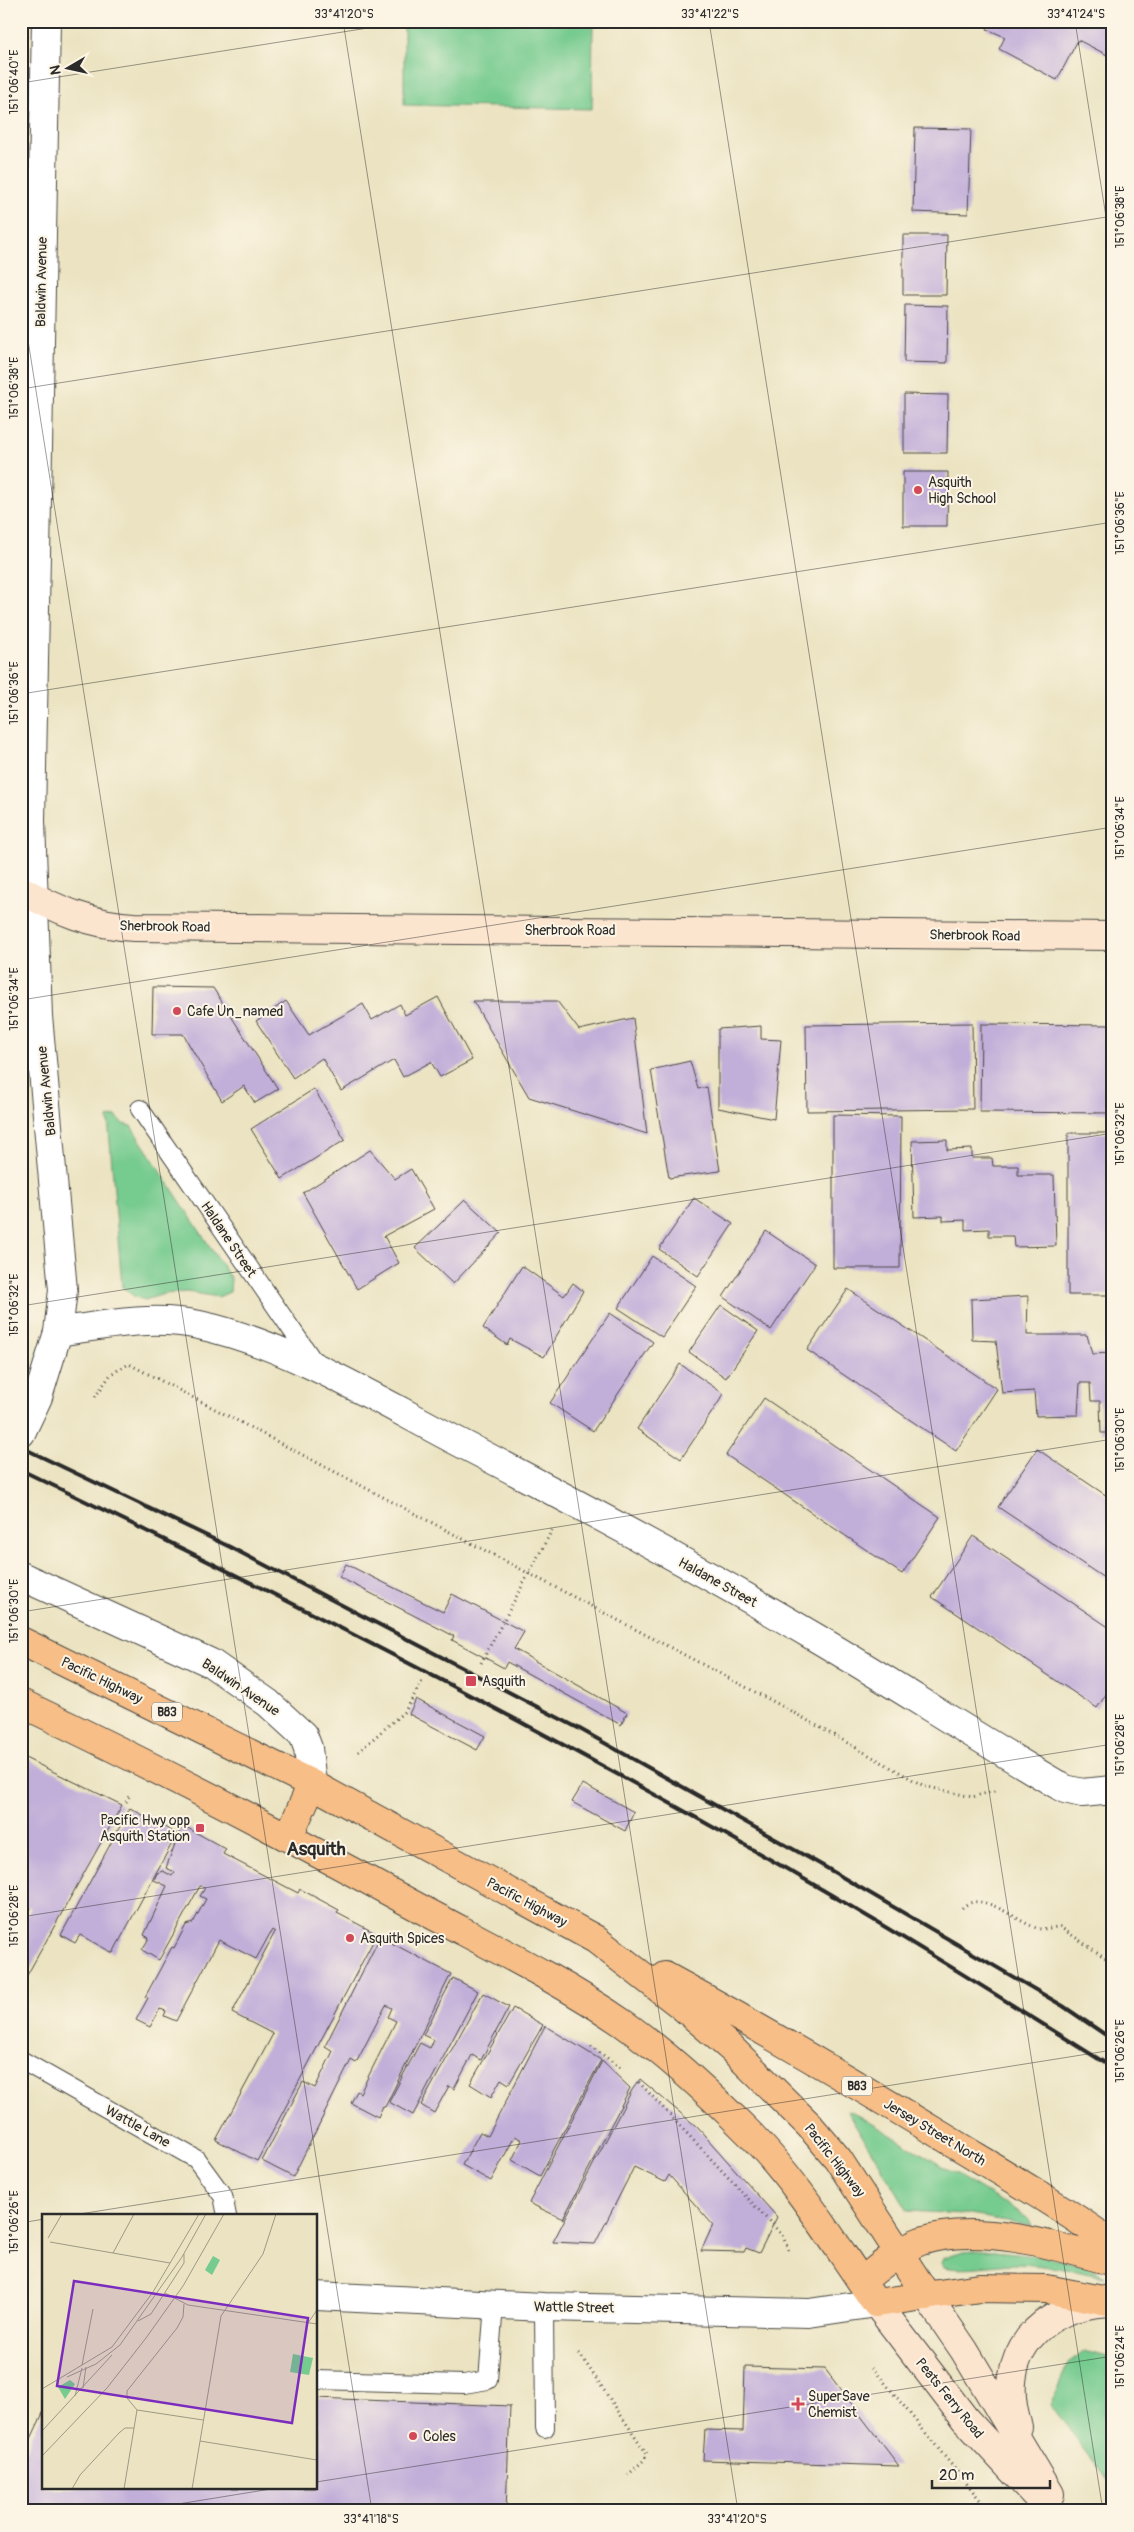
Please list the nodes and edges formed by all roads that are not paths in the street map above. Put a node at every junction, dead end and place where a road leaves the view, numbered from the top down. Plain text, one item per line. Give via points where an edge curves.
1 (46, 21) edge
2 (27, 893) edge
3 (1113, 936) edge
4 (140, 1109) dead end
5 (58, 1332) junction
6 (319, 1369) junction
7 (21, 1433) edge
8 (21, 1576) edge
9 (21, 1642) edge
10 (21, 1703) edge
11 (312, 1784) junction
12 (1113, 1790) edge
13 (289, 1836) junction
14 (595, 1939) junction
15 (21, 2060) edge
16 (227, 2214) edge
17 (1113, 2244) edge
18 (899, 2253) junction
19 (1113, 2262) edge
20 (868, 2292) junction
21 (318, 2296) edge
22 (927, 2296) junction
23 (1113, 2302) edge
24 (494, 2304) junction
25 (544, 2307) junction
26 (318, 2380) edge
27 (545, 2428) dead end
28 (1033, 2465) junction
29 (1050, 2511) edge
30 (1060, 2511) edge

1 - 2 street, Baldwin Avenue
2 - 3 main road, Sherbrook Road via 88,920 134,927
2 - 5 street, Baldwin Avenue via 61,1248 63,1290
4 - 6 lane, Haldane Street
5 - 6 street, Haldane Street via 122,1322 158,1320 196,1324 236,1334
5 - 7 street, Baldwin Avenue via 46,1375
6 - 12 street, Haldane Street via 569,1499 809,1633 1065,1789 1082,1793
8 - 11 street, Baldwin Avenue via 211,1663 268,1702 303,1735 308,1748
9 - 11 main road, Pacific Highway / B83
10 - 13 main road
11 - 13 main road
11 - 14 main road, Pacific Highway / B83
13 - 20 main road via 569,1989 625,2025 667,2058 750,2134 788,2178 825,2226
14 - 17 main road, Jersey Street North / B83 via 747,2021 1036,2192
14 - 18 main road, Pacific Highway / B83 via 683,2007 770,2084 838,2159
15 - 16 lane, Wattle Lane via 196,2158 223,2196
18 - 19 main road via 921,2241 991,2236 1030,2240
18 - 20 main road
18 - 22 main road, Pacific Highway / B83
20 - 22 main road
20 - 25 street, Wattle Street via 831,2308 808,2313
20 - 29 main road, Peats Ferry Road via 965,2419
21 - 24 street, Wattle Street
22 - 23 main road via 980,2288 1023,2288 1046,2289
22 - 28 main road via 964,2350
23 - 28 main road via 1088,2304 1052,2318 1023,2343 1011,2389 1014,2415
24 - 25 street, Wattle Street
24 - 26 lane via 488,2380 464,2384
25 - 27 lane
28 - 30 main road

